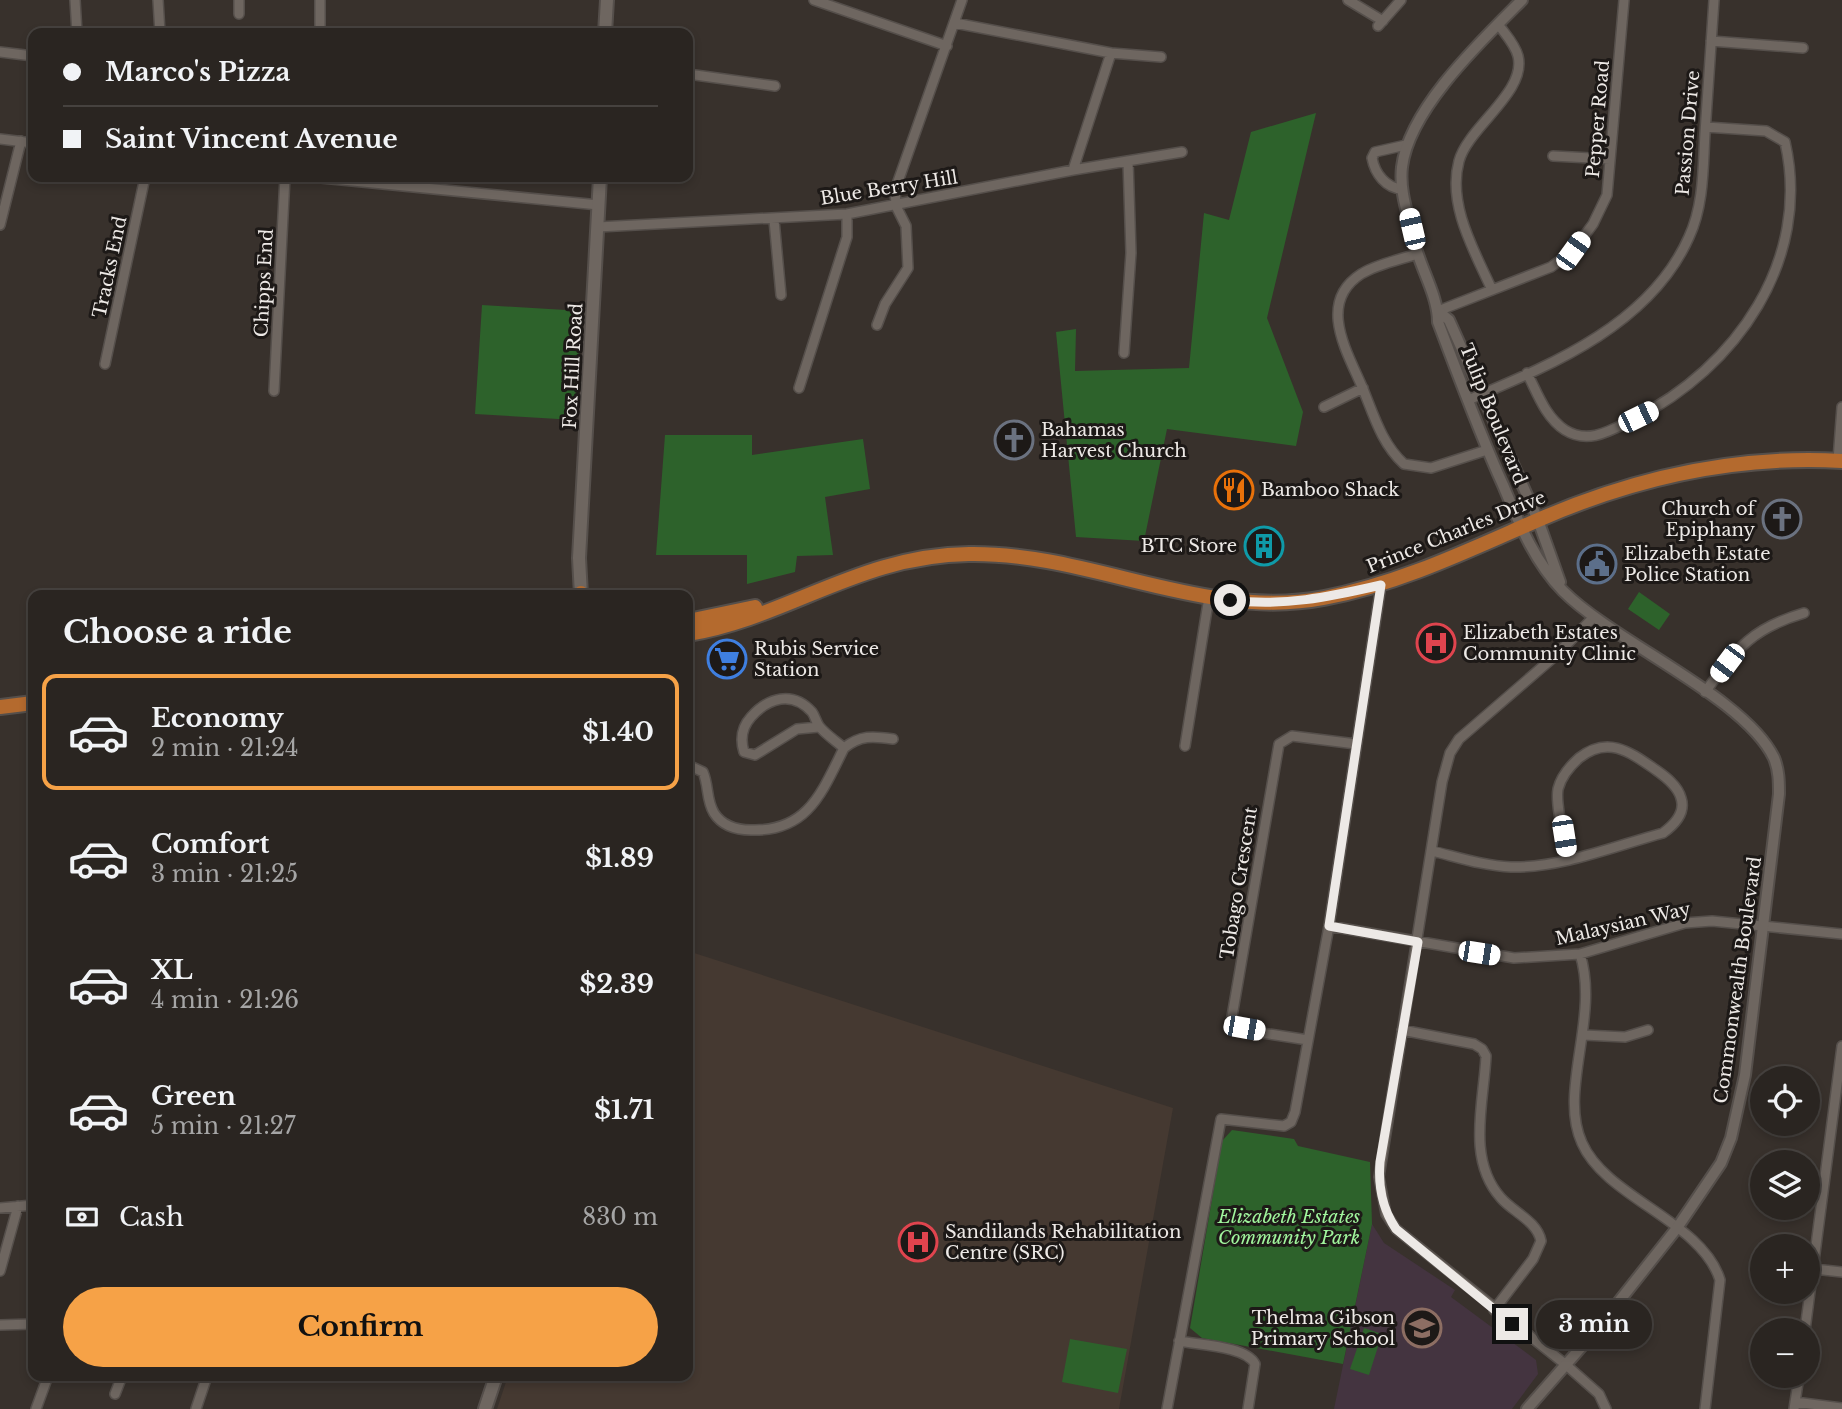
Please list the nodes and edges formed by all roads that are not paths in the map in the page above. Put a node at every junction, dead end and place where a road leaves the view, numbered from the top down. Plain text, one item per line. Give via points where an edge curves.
1 (75, 0) edge
2 (158, 0) edge
3 (239, 0) edge
4 (320, 0) edge
5 (607, 0) edge
6 (814, 0) edge
7 (962, 0) edge
8 (1348, 0) edge
9 (1401, 0) edge
10 (1522, 0) edge
11 (1624, 0) edge
12 (1714, 0) edge
13 (239, 14) dead end
14 (955, 23) junction
15 (1498, 24) junction
16 (78, 28) edge
17 (160, 28) edge
18 (320, 28) edge
19 (605, 28) edge
20 (1711, 41) junction
21 (947, 46) junction
22 (1802, 48) dead end
23 (0, 52) edge
24 (1111, 54) junction
25 (28, 55) edge
26 (1161, 57) dead end
27 (693, 75) edge
28 (775, 86) dead end
29 (1706, 127) junction
30 (0, 139) edge
31 (21, 141) junction
32 (28, 142) edge
33 (1406, 145) junction
34 (1182, 152) dead end
35 (1553, 156) dead end
36 (1610, 159) junction
37 (1128, 161) junction
38 (1073, 170) junction
39 (144, 182) edge
40 (285, 182) edge
41 (368, 182) edge
42 (600, 182) edge
43 (1402, 189) junction
44 (599, 205) junction
45 (896, 206) junction
46 (847, 214) junction
47 (774, 220) junction
48 (0, 226) edge
49 (598, 227) junction
50 (1417, 254) junction
51 (1492, 290) junction
52 (781, 295) dead end
53 (1438, 311) junction
54 (877, 325) dead end
55 (1124, 353) dead end
56 (105, 364) dead end
57 (1527, 373) junction
58 (799, 388) dead end
59 (1363, 388) junction
60 (274, 391) dead end
61 (1480, 395) junction
62 (1468, 400) junction
63 (1324, 407) dead end
64 (1842, 407) edge
65 (1487, 450) junction
66 (1840, 460) edge
67 (1538, 520) junction
68 (1521, 528) junction
69 (1381, 585) junction
70 (579, 590) edge
71 (1563, 590) junction
72 (797, 597) junction
73 (1209, 597) junction
74 (1804, 613) dead end
75 (1594, 617) junction
76 (693, 620) edge
77 (693, 633) edge
78 (1705, 692) junction
79 (28, 704) edge
80 (0, 707) edge
81 (819, 727) junction
82 (893, 739) dead end
83 (1356, 744) junction
84 (1185, 746) dead end
85 (844, 748) junction
86 (693, 767) edge
87 (1432, 850) junction
88 (1568, 859) junction
89 (1765, 925) junction
90 (1329, 926) junction
91 (1842, 934) edge
92 (1418, 942) junction
93 (1580, 954) junction
94 (1402, 1030) junction
95 (1648, 1030) dead end
96 (1584, 1035) junction
97 (1308, 1040) junction
98 (1842, 1046) edge
99 (1841, 1057) edge
100 (28, 1205) edge
101 (18, 1206) junction
102 (0, 1208) edge
103 (1676, 1228) junction
104 (1818, 1234) edge
105 (1820, 1270) edge
106 (0, 1271) edge
107 (1842, 1272) edge
108 (1494, 1310) junction
109 (28, 1324) edge
110 (0, 1325) edge
111 (1179, 1341) junction
112 (1565, 1364) junction
113 (46, 1381) edge
114 (120, 1381) edge
115 (206, 1381) edge
116 (494, 1381) edge
117 (115, 1394) dead end
118 (1794, 1405) edge
119 (1842, 1408) edge
120 (36, 1409) edge
121 (196, 1409) edge
122 (485, 1409) edge
123 (1167, 1409) edge
124 (1248, 1409) edge
125 (1527, 1409) edge
126 (1606, 1409) edge
127 (1705, 1409) edge

1 - 16 street
2 - 17 street
3 - 13 street
4 - 18 street
5 - 19 main road
6 - 21 street
7 - 14 street
8 - 9 street via 1380,24
10 - 15 street, Tulip Boulevard
11 - 36 street, Pepper Road
12 - 20 street, Passion Drive
14 - 21 street
14 - 24 street
15 - 33 street, Tulip Boulevard via 1432,99
15 - 51 street via 1515,47 1519,66 1514,83 1462,151 1457,185 1459,208
20 - 22 street
20 - 29 street, Passion Drive
21 - 45 street via 895,190
23 - 25 street
24 - 26 street
24 - 38 street
27 - 28 street
29 - 57 street, Passion Drive via 1701,196 1689,237 1655,287 1608,332
29 - 57 street via 1766,131 1785,142 1789,160 1788,231 1777,270 1745,326 1706,372 1657,408 1601,435 1584,437 1554,422
30 - 31 street
31 - 32 street
31 - 48 street
33 - 43 street, Tulip Boulevard
33 - 43 street via 1384,148 1372,158 1381,177 1392,188
34 - 37 street, Blue Berry Hill
35 - 36 street
36 - 51 street, Pepper Road via 1607,195 1593,225 1573,251 1551,267
37 - 38 street, Blue Berry Hill
37 - 55 street via 1131,253
38 - 45 street, Blue Berry Hill
39 - 56 street, Tracks End
40 - 60 street, Chipps End
41 - 44 street
42 - 44 main road, Fox Hill Road
43 - 50 street, Tulip Boulevard
44 - 49 main road, Fox Hill Road
45 - 46 street, Blue Berry Hill
45 - 54 street via 906,226 908,268
46 - 47 street, Blue Berry Hill
46 - 58 street via 847,237
47 - 49 street, Blue Berry Hill
47 - 52 street
49 - 70 main road, Fox Hill Road
50 - 53 street, Tulip Boulevard
50 - 59 street via 1360,274 1341,297 1338,328
51 - 53 street, Pepper Road
53 - 61 street, Tulip Boulevard via 1449,320
53 - 62 street, Tulip Boulevard via 1438,323
57 - 61 street, Passion Drive
59 - 63 street
59 - 65 street via 1383,436 1404,464 1431,468
61 - 62 street, Passion Drive
61 - 67 street, Tulip Boulevard
62 - 65 street, Tulip Boulevard
64 - 66 street
65 - 68 street, Tulip Boulevard
66 - 67 highway, Prince Charles Drive via 1770,458 1689,471
67 - 68 highway, Prince Charles Drive
67 - 71 street, Commonwealth Boulevard
68 - 69 highway, Prince Charles Drive
68 - 71 street, Commonwealth Boulevard via 1534,554
69 - 73 highway, Prince Charles Drive via 1272,604
69 - 83 street
71 - 75 street, Commonwealth Boulevard
72 - 73 highway, Prince Charles Drive via 900,561 969,554 1028,556
72 - 76 highway, Prince Charles Drive
72 - 77 highway, Prince Charles Drive via 735,622
73 - 84 street
74 - 78 street via 1772,622 1748,639
75 - 78 street, Commonwealth Boulevard
75 - 87 street via 1459,739 1442,782
78 - 89 street, Commonwealth Boulevard via 1757,734 1779,775
79 - 80 highway
81 - 81 street via 797,729 755,755 744,752 742,745 746,723 774,698 805,706
81 - 85 street
82 - 85 street via 861,737
83 - 90 street
83 - 97 street, Tobago Crescent via 1292,736 1279,744 1230,1028
85 - 86 street via 810,809 789,824 765,831 735,829 719,819 707,797 703,772
87 - 88 street via 1509,867
87 - 92 street
88 - 88 street via 1663,833 1675,825 1681,810 1677,788 1621,749 1591,748 1564,775 1558,791
89 - 91 street, Malaysian Way
89 - 93 street, Malaysian Way via 1685,922
89 - 103 street, Commonwealth Boulevard via 1745,1075 1731,1138 1721,1163
90 - 92 street, Malaysian Way
90 - 97 street
92 - 93 street, Malaysian Way via 1514,958
92 - 94 street
93 - 96 street via 1587,986
94 - 108 street via 1380,1162 1386,1214 1396,1229
94 - 108 street via 1474,1044 1486,1056 1480,1136 1483,1169 1501,1199 1537,1230 1541,1241 1533,1259
95 - 96 street via 1625,1037
96 - 103 street via 1575,1102 1583,1146 1611,1176
97 - 111 street via 1292,1122 1284,1126 1221,1119
98 - 99 street
99 - 104 street
100 - 101 street
101 - 102 street
101 - 106 street
103 - 112 street, Commonwealth Boulevard
103 - 127 street via 1706,1254 1720,1280
105 - 107 street
108 - 112 street
109 - 110 street
111 - 123 street
111 - 124 street via 1243,1352 1252,1358
112 - 125 street, Commonwealth Boulevard
112 - 126 street via 1599,1394
113 - 120 street
114 - 117 street
115 - 121 street
116 - 122 main road
118 - 119 street

